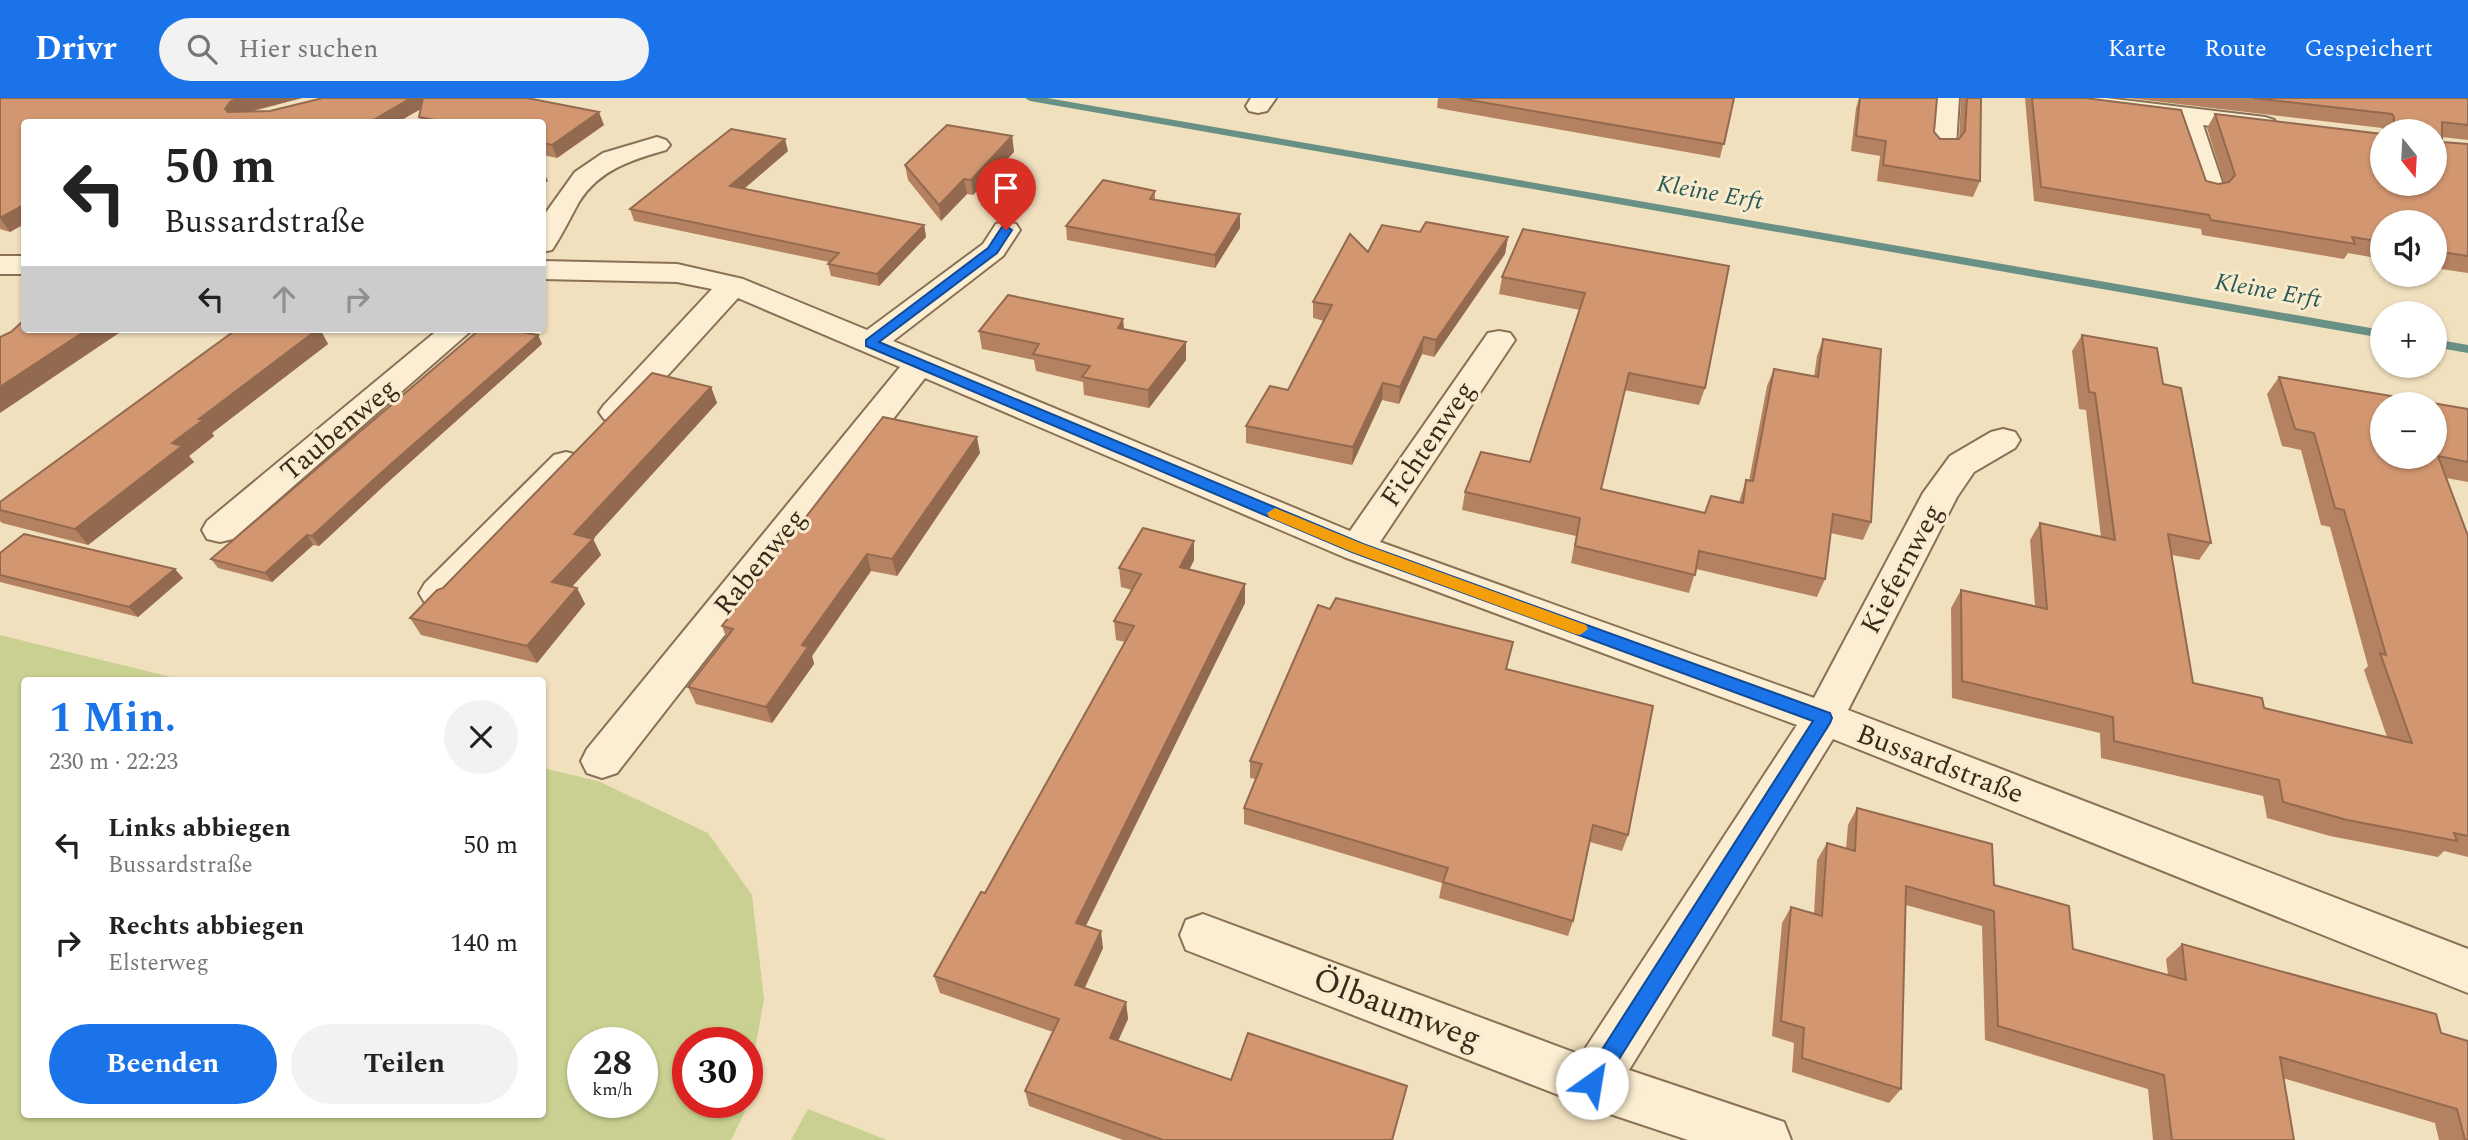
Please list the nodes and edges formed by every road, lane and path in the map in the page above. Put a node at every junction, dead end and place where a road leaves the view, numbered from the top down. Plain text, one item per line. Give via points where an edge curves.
1 (1947, 98) edge
2 (2045, 98) edge
3 (2187, 116) junction
4 (2291, 128) edge
5 (657, 145) dead end
6 (1943, 146) edge
7 (2210, 188) edge
8 (1006, 230) dead end
9 (546, 237) edge
10 (0, 265) edge
11 (21, 265) edge
12 (546, 270) edge
13 (733, 285) junction
14 (453, 333) edge
15 (1499, 340) dead end
16 (870, 343) junction
17 (919, 364) junction
18 (2003, 440) dead end
19 (220, 530) dead end
20 (1357, 548) junction
21 (438, 593) edge
22 (1824, 718) junction
23 (602, 761) dead end
24 (1203, 935) dead end
25 (2468, 971) edge
26 (1592, 1083) junction
27 (1765, 1140) edge

1 - 6 street
2 - 3 street
3 - 4 street
3 - 7 street
5 - 9 street via 597,165 573,188
8 - 16 street via 993,250
10 - 11 street
12 - 13 street, Bussardstraße via 677,273
13 - 16 street, Bussardstraße
13 - 21 street via 609,420
14 - 19 street, Taubenweg
15 - 20 street, Fichtenweg
16 - 17 street, Bussardstraße
17 - 20 street, Bussardstraße
17 - 23 street, Rabenweg
18 - 22 street, Kiefernweg via 1962,464 1941,493
20 - 22 street, Bussardstraße
22 - 25 street, Bussardstraße
22 - 26 street
24 - 26 street, Ölbaumweg
26 - 27 street, Ölbaumweg

